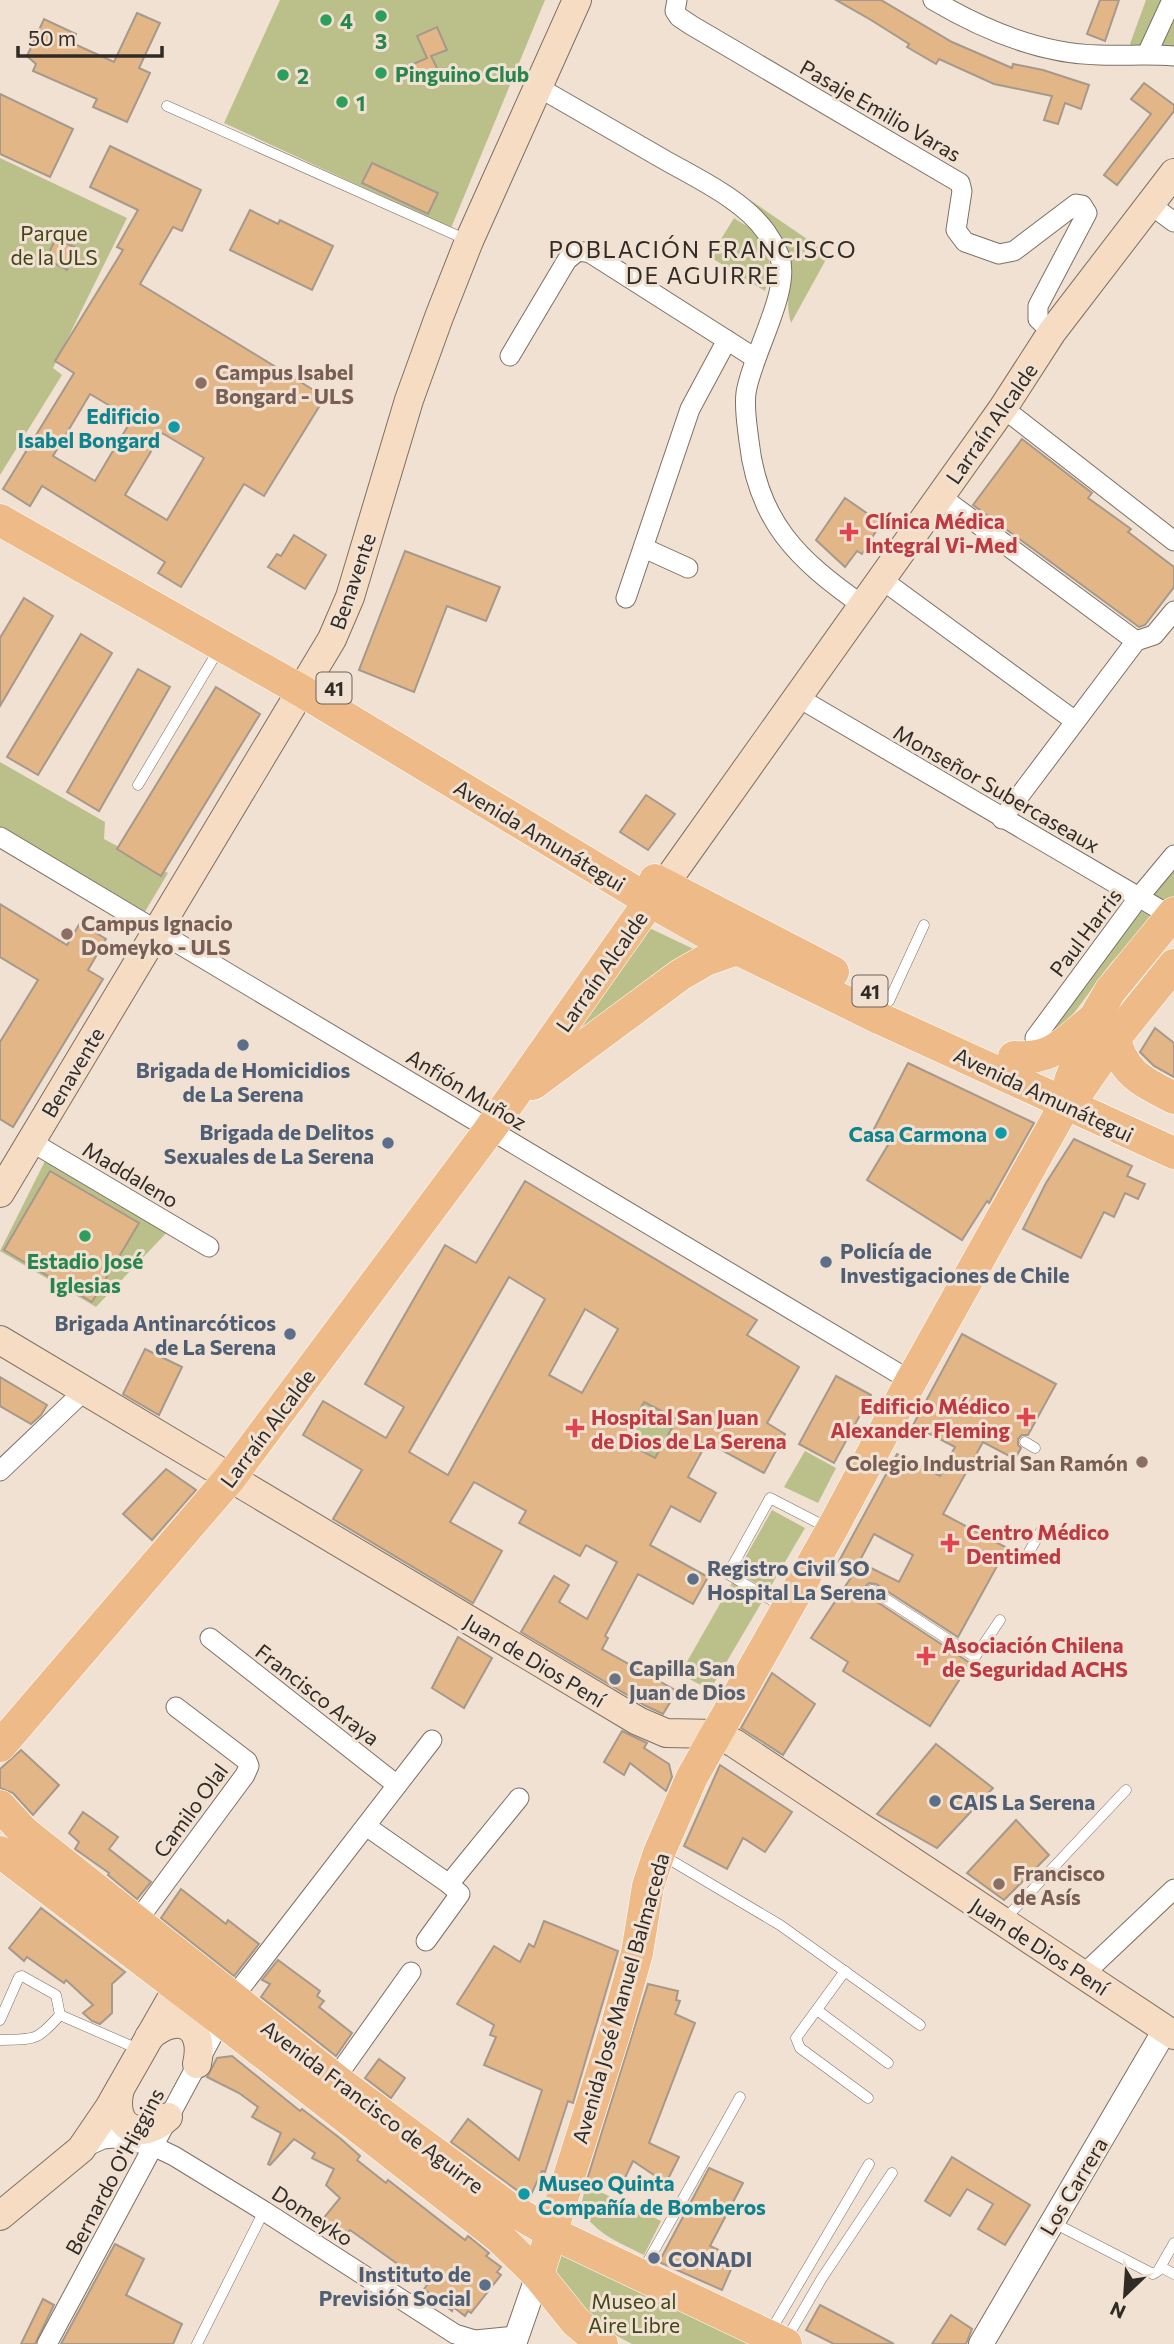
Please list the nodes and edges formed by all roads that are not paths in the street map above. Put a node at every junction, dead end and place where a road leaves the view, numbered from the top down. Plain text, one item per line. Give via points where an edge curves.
1 (577, 0) edge
2 (677, 0) edge
3 (1172, 0) edge
4 (936, 1) edge
5 (1147, 54) junction
6 (1174, 56) edge
7 (538, 87) junction
8 (167, 106) dead end
9 (1167, 188) edge
10 (1174, 222) edge
11 (469, 241) junction
12 (1052, 332) junction
13 (727, 340) junction
14 (510, 356) dead end
15 (755, 358) junction
16 (1003, 408) junction
17 (940, 496) junction
18 (0, 500) edge
19 (0, 520) edge
20 (1174, 541) edge
21 (644, 548) junction
22 (688, 568) dead end
23 (881, 579) junction
24 (626, 598) dead end
25 (862, 605) junction
26 (1174, 611) edge
27 (1174, 633) edge
28 (1145, 638) junction
29 (220, 646) junction
30 (305, 682) junction
31 (799, 698) junction
32 (1075, 720) junction
33 (138, 785) dead end
34 (1002, 819) junction
35 (0, 836) edge
36 (1174, 855) edge
37 (657, 893) junction
38 (1139, 897) junction
39 (1173, 915) edge
40 (924, 925) dead end
41 (158, 931) junction
42 (737, 949) junction
43 (1174, 965) edge
44 (889, 1001) junction
45 (1105, 1027) junction
46 (1024, 1048) junction
47 (1072, 1092) junction
48 (1174, 1098) edge
49 (512, 1099) junction
50 (490, 1129) junction
51 (1174, 1132) edge
52 (30, 1141) junction
53 (1174, 1153) edge
54 (0, 1193) edge
55 (209, 1247) dead end
56 (0, 1340) edge
57 (916, 1381) junction
58 (84, 1391) junction
59 (1025, 1442) dead end
60 (1035, 1448) dead end
61 (0, 1471) edge
62 (230, 1478) junction
63 (1041, 1531) dead end
64 (824, 1543) junction
65 (1025, 1559) dead end
66 (845, 1573) dead end
67 (872, 1590) dead end
68 (787, 1609) junction
69 (1000, 1620) dead end
70 (210, 1638) dead end
71 (176, 1707) dead end
72 (716, 1734) junction
73 (432, 1740) dead end
74 (0, 1746) edge
75 (397, 1785) junction
76 (1126, 1790) dead end
77 (519, 1798) dead end
78 (0, 1806) edge
79 (366, 1826) junction
80 (0, 1852) edge
81 (659, 1853) junction
82 (449, 1884) junction
83 (1174, 1889) edge
84 (137, 1921) junction
85 (1002, 1921) junction
86 (426, 1941) dead end
87 (411, 1972) dead end
88 (845, 1972) junction
89 (1084, 1974) junction
90 (178, 1987) junction
91 (223, 2002) junction
92 (817, 2010) junction
93 (60, 2015) junction
94 (0, 2020) edge
95 (920, 2025) dead end
96 (1170, 2032) edge
97 (0, 2040) edge
98 (146, 2044) junction
99 (888, 2063) dead end
100 (197, 2064) junction
101 (335, 2080) junction
102 (120, 2090) junction
103 (740, 2097) dead end
104 (868, 2098) dead end
105 (168, 2117) junction
106 (153, 2146) junction
107 (81, 2149) junction
108 (869, 2164) dead end
109 (892, 2173) dead end
110 (264, 2211) junction
111 (0, 2216) edge
112 (1052, 2221) junction
113 (552, 2234) junction
114 (1174, 2243) edge
115 (1160, 2267) junction
116 (1174, 2274) edge
117 (538, 2275) junction
118 (640, 2275) junction
119 (515, 2340) edge
120 (780, 2341) edge
121 (47, 2344) edge
122 (197, 2344) edge
123 (603, 2344) edge
124 (981, 2344) edge

1 - 7 main road, Benavente
2 - 12 street, Pasaje Emilio Varas via 674,10 691,25 960,183 956,230 965,242 999,254 1014,251 1076,204 1082,205 1087,213 1038,306 1038,319
3 - 5 street
4 - 5 street via 1001,34 1051,48 1097,55
5 - 6 street
7 - 11 main road, Benavente
7 - 15 street via 723,194 766,232 780,257 780,282 776,306
8 - 11 lane
9 - 10 street
9 - 12 main road, Larraín Alcalde
11 - 30 main road, Benavente via 410,400 350,597 332,639
12 - 16 main road, Larraín Alcalde
13 - 14 street via 590,253 578,251 567,260
13 - 15 street
13 - 21 street via 691,409
15 - 25 street via 746,394 746,418 762,498 772,521 793,547 820,575
16 - 17 main road, Larraín Alcalde
16 - 20 street
17 - 23 main road, Larraín Alcalde
17 - 28 street
18 - 30 main road, Avenida Amunátegui / 41
19 - 29 main road, Avenida Amunátegui / 41
21 - 22 street
21 - 24 street
23 - 25 main road, Larraín Alcalde
23 - 32 street
25 - 31 main road, Larraín Alcalde
26 - 28 street
27 - 28 street
28 - 32 street
29 - 30 main road, Avenida Amunátegui / 41
29 - 33 lane
30 - 37 main road, Avenida Amunátegui / 41
30 - 41 main road, Benavente
31 - 34 street, Monseñor Subercaseaux
31 - 37 main road, Larraín Alcalde
32 - 34 street
34 - 38 street, Monseñor Subercaseaux
35 - 41 street, Anfión Muñoz
36 - 38 street, Paul Harris
37 - 42 main road, Avenida Amunátegui / 41
37 - 44 main road, Avenida Amunátegui / 41
37 - 49 main road, Larraín Alcalde
38 - 39 street, Monseñor Subercaseaux
38 - 46 street, Paul Harris
39 - 45 main road, Avenida José Manuel Balmaceda via 1110,991
40 - 44 lane
41 - 50 street, Anfión Muñoz
41 - 52 main road, Benavente
42 - 47 main road, Avenida Amunátegui / 41
42 - 49 main road via 680,975
43 - 45 main road, Avenida José Manuel Balmaceda
44 - 46 main road, Avenida Amunátegui / 41
45 - 46 main road via 1031,1058
45 - 47 main road, Avenida José Manuel Balmaceda
45 - 48 main road via 1129,1071
46 - 47 main road, Avenida Amunátegui / 41
47 - 51 main road, Avenida Amunátegui / 41
47 - 53 main road, Avenida Amunátegui / 41
47 - 57 main road, Avenida José Manuel Balmaceda
49 - 50 main road, Larraín Alcalde
50 - 57 street, Anfión Muñoz
50 - 62 main road, Larraín Alcalde
52 - 54 main road, Benavente
52 - 55 street, Maddaleno
56 - 58 main road, Juan de Dios Pení
57 - 64 main road, Avenida José Manuel Balmaceda via 873,1464
58 - 61 street
58 - 62 main road, Juan de Dios Pení
59 - 60 lane
62 - 72 main road, Juan de Dios Pení via 652,1729 681,1735
62 - 74 main road, Larraín Alcalde
63 - 65 lane
64 - 66 lane
64 - 68 main road, Avenida José Manuel Balmaceda
64 - 68 lane via 770,1498 728,1574
67 - 69 lane via 975,1657
68 - 72 main road, Avenida José Manuel Balmaceda
70 - 75 street, Francisco Araya
71 - 84 street, Camilo Olal via 249,1766
72 - 81 main road, Avenida José Manuel Balmaceda
72 - 85 main road, Juan de Dios Pení
73 - 75 street, Bernardo O'Higgins
75 - 79 street, Bernardo O'Higgins
76 - 85 lane
77 - 82 street
78 - 84 main road, Avenida Francisco de Aguirre via 24,1832
79 - 82 street
79 - 91 street, Bernardo O'Higgins
80 - 90 main road
81 - 88 lane via 780,1925
81 - 113 main road, Avenida José Manuel Balmaceda via 627,1991
82 - 86 street via 458,1891 458,1899
83 - 89 street
84 - 91 main road, Avenida Francisco de Aguirre
85 - 89 main road, Juan de Dios Pení
87 - 101 street
88 - 92 lane
88 - 95 lane
89 - 96 main road, Juan de Dios Pení
90 - 91 main road
90 - 98 main road
91 - 100 street, Bernardo O'Higgins
91 - 101 main road, Avenida Francisco de Aguirre
91 - 117 main road, Avenida Francisco de Aguirre
92 - 99 lane
92 - 104 lane via 797,2043
93 - 94 lane via 56,1995 22,1976
93 - 97 lane via 42,2036
93 - 98 lane
96 - 112 street, Los Carrera
98 - 100 main road via 160,2028 182,2024 199,2040
98 - 102 main road
100 - 105 street, Bernardo O'Higgins
101 - 113 main road, Avenida Francisco de Aguirre via 509,2208
102 - 105 main road via 116,2103 124,2124 147,2131
102 - 107 main road
103 - 118 lane
105 - 106 street, Bernardo O'Higgins
106 - 107 street, Domeyko via 114,2138
106 - 110 street, Domeyko
106 - 121 street, Bernardo O'Higgins
107 - 111 main road
108 - 120 lane
109 - 120 lane
110 - 119 street, Domeyko via 454,2334 475,2340
110 - 122 lane
112 - 115 lane via 1148,2273
112 - 124 street, Los Carrera
113 - 117 main road, Avenida José Manuel Balmaceda
113 - 118 main road, Avenida Francisco de Aguirre
114 - 115 lane
115 - 116 lane
117 - 119 street
117 - 123 main road, Avenida Francisco de Aguirre via 575,2321
118 - 120 main road, Avenida Francisco de Aguirre

